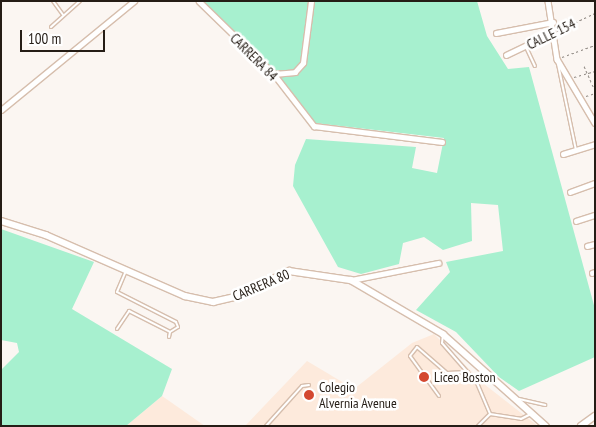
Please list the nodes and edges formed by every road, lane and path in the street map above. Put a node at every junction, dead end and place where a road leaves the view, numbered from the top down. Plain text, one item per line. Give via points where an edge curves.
1 (53, 1) edge
2 (80, 1) edge
3 (134, 1) edge
4 (199, 1) edge
5 (311, 1) edge
6 (548, 1) edge
7 (595, 13) edge
8 (62, 15) junction
9 (553, 22) junction
10 (51, 27) dead end
11 (496, 32) dead end
12 (552, 33) junction
13 (595, 45) edge
14 (526, 47) junction
15 (506, 55) dead end
16 (557, 59) junction
17 (534, 66) dead end
18 (584, 66) dead end
19 (595, 71) edge
20 (587, 73) junction
21 (274, 74) junction
22 (566, 79) junction
23 (595, 92) edge
24 (583, 98) junction
25 (1, 110) edge
26 (595, 123) edge
27 (442, 142) dead end
28 (595, 144) edge
29 (576, 150) junction
30 (563, 154) dead end
31 (595, 183) edge
32 (570, 192) dead end
33 (595, 215) edge
34 (1, 221) edge
35 (576, 221) dead end
36 (595, 244) edge
37 (587, 246) dead end
38 (438, 263) dead end
39 (125, 273) junction
40 (351, 280) junction
41 (117, 329) dead end
42 (170, 332) junction
43 (443, 334) junction
44 (169, 337) dead end
45 (468, 372) junction
46 (309, 385) dead end
47 (439, 396) dead end
48 (511, 398) junction
49 (546, 405) dead end
50 (532, 413) junction
51 (490, 414) junction
52 (595, 416) edge
53 (266, 426) edge
54 (478, 426) edge
55 (546, 426) edge
56 (581, 426) edge

1 - 8 lane
2 - 8 lane
3 - 25 street
4 - 21 street, CARRERA 84
5 - 21 street via 303,63 295,72
6 - 9 street
7 - 12 path, CALLE 154
8 - 10 lane
9 - 11 street
9 - 12 street
12 - 14 street, CALLE 154
12 - 16 street
13 - 16 path
14 - 15 street, CALLE 154
14 - 17 lane
16 - 22 street
16 - 29 lane
18 - 20 path
19 - 20 path
20 - 22 path
20 - 23 path
21 - 27 street, CARRERA 84 via 309,123 359,134
22 - 24 street
23 - 24 path
24 - 26 street
28 - 29 street
29 - 30 street
31 - 32 street
33 - 35 street
34 - 39 street, CARRERA 80 via 46,235
36 - 37 street
38 - 40 street
39 - 40 street, CARRERA 80 via 184,296 213,302 240,296 289,271
39 - 42 lane via 117,292 176,322 178,327
40 - 43 street, CARRERA 80
41 - 42 lane via 129,311
42 - 44 lane
43 - 45 lane via 442,343
43 - 48 street, CARRERA 80
45 - 47 lane via 447,373 417,347 410,356
45 - 51 lane
46 - 53 lane via 302,386
48 - 49 lane
48 - 50 street, CARRERA 80
50 - 51 lane via 521,419
50 - 55 street, CARRERA 80
51 - 54 lane
52 - 56 street

